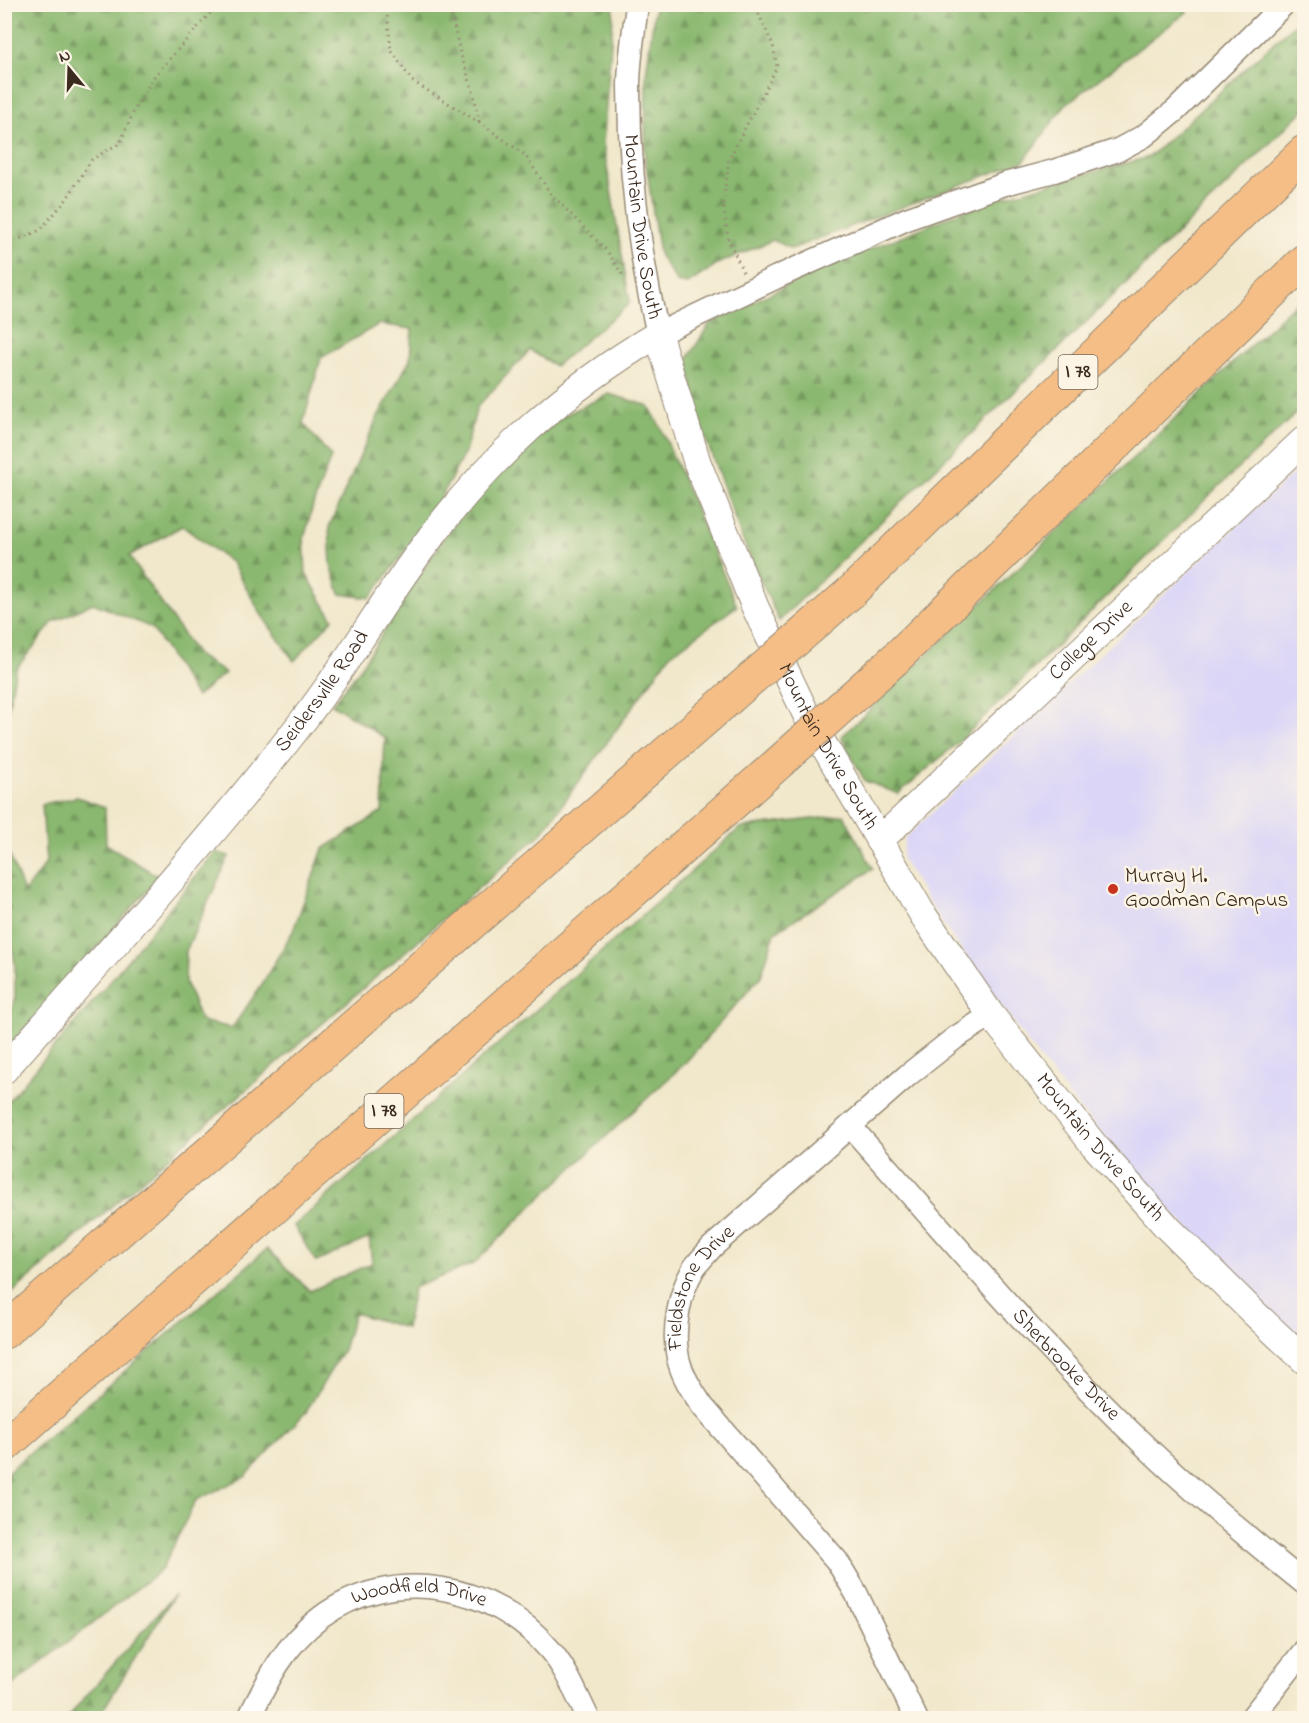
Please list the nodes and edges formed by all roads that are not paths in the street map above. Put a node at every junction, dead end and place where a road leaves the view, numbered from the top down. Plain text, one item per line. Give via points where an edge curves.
1 (637, 4) edge
2 (1284, 4) edge
3 (1305, 152) edge
4 (1305, 261) edge
5 (658, 334) junction
6 (1305, 440) edge
7 (879, 841) junction
8 (991, 1015) junction
9 (4, 1070) edge
10 (850, 1126) junction
11 (4, 1332) edge
12 (1305, 1360) edge
13 (4, 1446) edge
14 (1305, 1583) edge
15 (1305, 1651) edge
16 (249, 1719) edge
17 (588, 1719) edge
18 (916, 1719) edge
19 (1251, 1719) edge

1 - 5 street, Mountain Drive South via 629,85 631,140 647,287
2 - 5 street via 1176,110 1144,136 1118,150 909,218
3 - 11 highway, I 78, bridge via 850,592
4 - 13 highway, I 78, bridge via 894,660
5 - 7 street, Mountain Drive South via 697,462 755,607 808,718
5 - 9 street, Seidersville Road via 554,406 472,484 422,549 307,716 235,807
6 - 7 street, College Drive
7 - 8 street, Mountain Drive South via 923,915
8 - 10 street, Fieldstone Drive via 955,1038
8 - 12 street, Mountain Drive South via 1094,1145 1168,1228
10 - 14 street, Sherbrooke Drive via 1139,1440
10 - 18 street, Fieldstone Drive via 718,1241 695,1267 680,1307 678,1356 682,1372 703,1407 837,1561
15 - 19 street
16 - 17 street, Woodfield Drive via 283,1655 319,1618 377,1592 419,1586 479,1598 517,1619 551,1651

